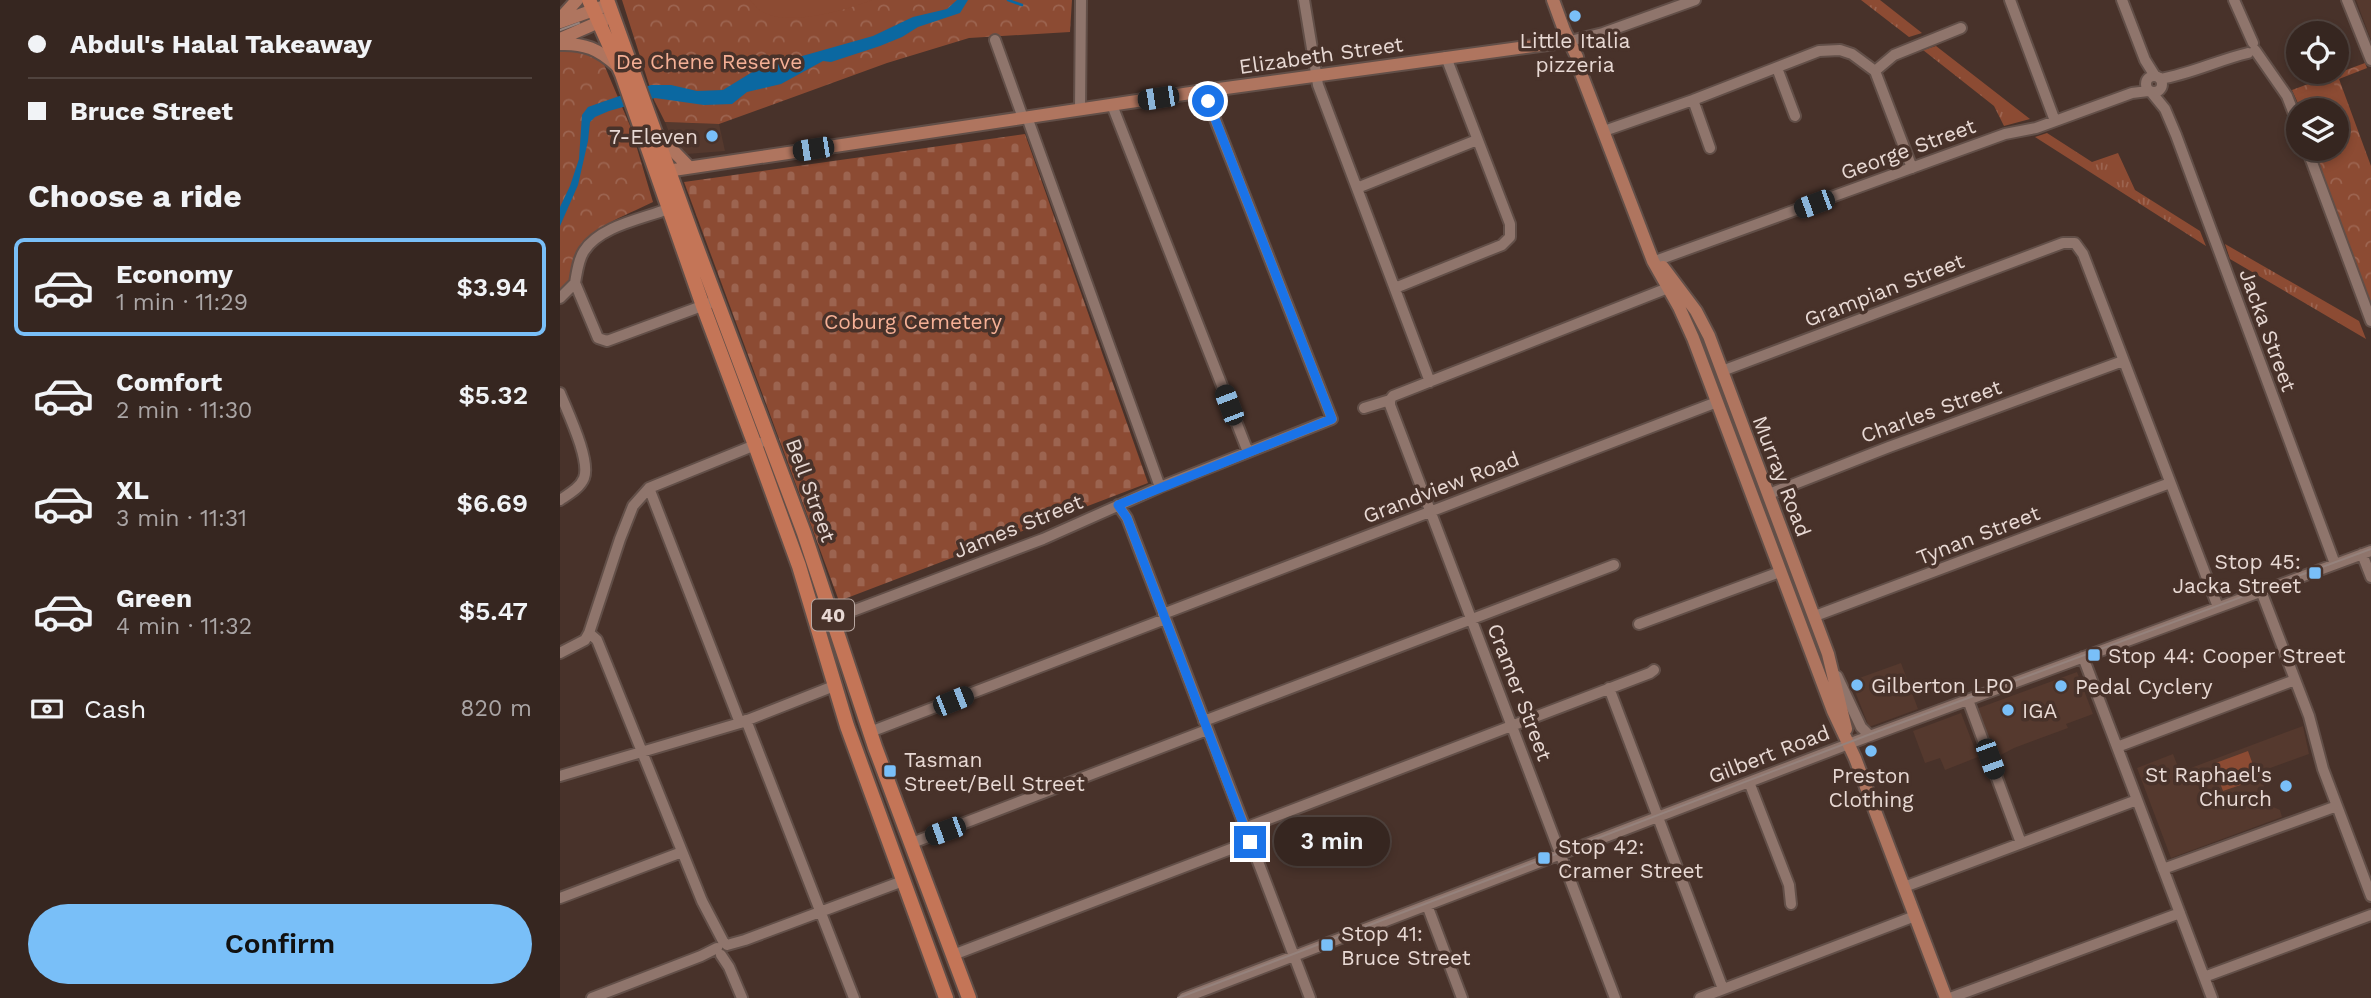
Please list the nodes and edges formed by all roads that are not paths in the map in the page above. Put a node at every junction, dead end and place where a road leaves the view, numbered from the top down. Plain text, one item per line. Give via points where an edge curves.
1 (577, 0) edge
2 (1081, 0) edge
3 (1304, 0) edge
4 (1553, 0) edge
5 (1695, 0) edge
6 (2010, 0) edge
7 (2122, 0) edge
8 (2234, 0) edge
9 (2347, 0) edge
10 (602, 9) edge
11 (560, 21) edge
12 (1961, 28) dead end
13 (995, 40) dead end
14 (1570, 41) junction
15 (560, 42) edge
16 (2249, 48) junction
17 (1446, 57) junction
18 (2371, 60) edge
19 (1777, 68) junction
20 (625, 70) junction
21 (1875, 71) junction
22 (1318, 76) junction
23 (2154, 84) junction
24 (1204, 91) junction
25 (2288, 98) edge
26 (1693, 100) junction
27 (1112, 105) junction
28 (641, 108) junction
29 (1080, 110) junction
30 (1795, 116) dead end
31 (1025, 118) junction
32 (2055, 121) junction
33 (1604, 131) junction
34 (658, 135) junction
35 (1477, 140) junction
36 (1710, 148) dead end
37 (2311, 161) edge
38 (688, 166) junction
39 (1912, 168) junction
40 (663, 172) junction
41 (1357, 188) junction
42 (668, 209) junction
43 (1646, 240) junction
44 (1658, 260) junction
45 (575, 283) junction
46 (1395, 288) junction
47 (1668, 288) junction
48 (560, 298) edge
49 (717, 300) junction
50 (703, 306) junction
51 (2371, 321) edge
52 (2123, 361) junction
53 (1722, 371) junction
54 (1708, 376) junction
55 (1430, 382) junction
56 (560, 393) edge
57 (1732, 397) junction
58 (1390, 400) junction
59 (1717, 402) junction
60 (1364, 408) dead end
61 (763, 443) junction
62 (1248, 452) junction
63 (2170, 483) junction
64 (1160, 487) junction
65 (649, 488) junction
66 (1769, 494) junction
67 (1753, 499) junction
68 (560, 500) edge
69 (1118, 505) junction
70 (1429, 512) junction
71 (2367, 552) edge
72 (2334, 564) junction
73 (1614, 565) dead end
74 (1796, 566) junction
75 (1780, 572) junction
76 (2371, 577) edge
77 (2261, 591) junction
78 (2218, 607) junction
79 (1815, 616) junction
80 (1164, 617) junction
81 (834, 618) junction
82 (1472, 619) junction
83 (1799, 622) junction
84 (1639, 624) dead end
85 (589, 633) junction
86 (844, 648) junction
87 (560, 653) edge
88 (1828, 654) junction
89 (2083, 657) junction
90 (826, 661) junction
91 (1654, 670) dead end
92 (2295, 680) junction
93 (834, 686) junction
94 (1609, 688) junction
95 (1968, 700) junction
96 (743, 721) junction
97 (1205, 726) junction
98 (1511, 726) junction
99 (870, 732) junction
100 (1870, 736) junction
101 (1849, 742) junction
102 (2117, 747) junction
103 (643, 752) junction
104 (560, 776) edge
105 (1749, 782) junction
106 (2137, 800) junction
107 (2337, 806) junction
108 (1658, 817) junction
109 (1245, 828) junction
110 (1250, 842) junction
111 (912, 843) junction
112 (2021, 843) junction
113 (682, 852) junction
114 (1560, 854) junction
115 (2163, 869) junction
116 (903, 881) junction
117 (1904, 887) junction
118 (2371, 896) edge
119 (560, 898) edge
120 (1795, 902) dead end
121 (1427, 905) junction
122 (821, 912) junction
123 (2180, 913) junction
124 (2371, 915) edge
125 (1915, 916) junction
126 (723, 949) junction
127 (953, 955) junction
128 (1294, 956) junction
129 (2204, 977) junction
130 (624, 986) junction
131 (1723, 989) junction
132 (1191, 997) edge
133 (592, 998) edge
134 (629, 998) edge
135 (742, 998) edge
136 (854, 998) edge
137 (946, 998) edge
138 (969, 998) edge
139 (1310, 998) edge
140 (1462, 998) edge
141 (1615, 998) edge
142 (1700, 998) edge
143 (1948, 998) edge
144 (2212, 998) edge

1 - 11 main road
2 - 29 street
3 - 22 street
4 - 14 main road, Murray Road
5 - 14 street, Elizabeth Street
6 - 32 street
7 - 23 street
8 - 16 street
9 - 18 street
10 - 11 main road
10 - 15 main road
10 - 20 highway, Bell Street / 40
12 - 21 street via 1894,55
13 - 31 street
14 - 17 main road, Elizabeth Street
14 - 33 main road, Murray Road
15 - 20 main road via 591,47
16 - 23 street, George Street
16 - 25 street
17 - 22 main road, Elizabeth Street
17 - 35 street
19 - 21 street via 1819,51 1840,50
19 - 26 street
19 - 30 street
20 - 28 highway, Bell Street / 40
21 - 39 street
22 - 24 main road, Elizabeth Street
22 - 41 street
23 - 32 street, George Street
23 - 72 street, Jacka Street
24 - 27 main road, Elizabeth Street
24 - 62 street, James Street via 1332,419
26 - 33 street
26 - 36 street
27 - 29 main road, Elizabeth Street
27 - 62 street
28 - 34 highway, Bell Street / 40
28 - 40 highway, Bell Street / 40
29 - 31 main road, Elizabeth Street
31 - 38 main road, Elizabeth Street
31 - 64 street
32 - 39 street, George Street
33 - 43 main road, Murray Road
34 - 38 main road
34 - 40 highway, Bell Street / 40
35 - 41 street
35 - 46 street via 1510,223 1510,237 1502,245
37 - 51 street
38 - 40 main road, Elizabeth Street
39 - 44 street, George Street
40 - 42 highway, Bell Street / 40
40 - 49 highway, Bell Street / 40
41 - 46 street
42 - 45 street via 594,239 583,251
42 - 50 highway, Bell Street / 40
43 - 44 main road, Murray Road
43 - 47 main road, Murray Road
44 - 53 main road, Murray Road via 1703,323
45 - 48 street
45 - 50 street via 598,338 607,341
46 - 55 street
47 - 54 main road, Murray Road
47 - 55 street
49 - 50 street
49 - 61 highway, Bell Street / 40
50 - 61 highway, Bell Street / 40
52 - 53 street, Grampian Street via 2083,254 2075,243 2063,243
52 - 63 street
52 - 66 street, Charles Street
53 - 54 main road, Grampian Street
53 - 57 main road, Murray Road
54 - 59 main road, Murray Road
55 - 58 street
56 - 68 street via 586,464 575,491
57 - 59 main road, Grandview Road
57 - 66 main road, Murray Road
58 - 60 street
58 - 70 street, Cramer Street
59 - 67 main road, Murray Road
59 - 70 street, Grandview Road
61 - 65 street
61 - 81 highway, Bell Street / 40
61 - 90 highway, Bell Street / 40
62 - 64 street, James Street
63 - 78 street
63 - 79 street, Tynan Street
64 - 69 street, James Street
65 - 85 street via 634,506 620,539
65 - 96 street
66 - 67 main road, Charles Street
66 - 74 main road, Murray Road
67 - 75 main road, Murray Road
69 - 80 street
69 - 81 street, James Street via 1043,540
70 - 80 street, Grandview Road
70 - 82 street, Cramer Street
71 - 72 street, Gilbert Road
71 - 76 street
72 - 77 street, Gilbert Road
73 - 82 street
74 - 75 main road
74 - 79 main road, Murray Road
75 - 83 main road, Murray Road
75 - 84 street
77 - 78 street, Gilbert Road
77 - 92 street
78 - 89 street, Gilbert Road
79 - 83 main road, Tynan Street
79 - 88 main road, Murray Road
80 - 97 street
80 - 99 street, Grandview Road
81 - 86 highway, Bell Street / 40
82 - 97 street
82 - 98 street, Cramer Street
83 - 101 main road, Murray Road
85 - 87 street
85 - 103 street via 597,640
86 - 90 highway
86 - 99 highway, Bell Street / 40
88 - 100 street via 1857,720
88 - 101 main road, Murray Road
89 - 95 street, Gilbert Road
89 - 102 street
90 - 93 highway, Bell Street / 40
91 - 94 street
92 - 102 street
92 - 107 street
93 - 96 street
93 - 116 highway, Bell Street / 40
94 - 98 street
94 - 108 street
95 - 100 street, Gilbert Road
95 - 112 street
96 - 103 street
96 - 122 street
97 - 109 street
97 - 111 street
98 - 109 street
98 - 114 street, Cramer Street
99 - 111 highway, Bell Street / 40
100 - 101 street, Gilbert Road
101 - 105 street, Gilbert Road
101 - 117 main road, Murray Road
102 - 106 street
103 - 104 street
103 - 113 street
105 - 108 street, Gilbert Road
105 - 120 street
106 - 112 street
106 - 115 street
107 - 115 street
107 - 118 street
108 - 114 street, Gilbert Road
108 - 131 street
109 - 110 street
110 - 127 street
110 - 128 street
111 - 127 highway, Bell Street / 40
112 - 117 street
113 - 119 street
113 - 126 street
114 - 121 street, Gilbert Road
114 - 141 street, Cramer Street
115 - 123 street
116 - 122 street
116 - 137 highway, Bell Street / 40
117 - 125 main road, Murray Road
121 - 128 street, Gilbert Road
121 - 140 street
122 - 126 street
122 - 136 street
123 - 129 street
123 - 143 street
124 - 129 street
125 - 131 street
125 - 143 main road, Murray Road
126 - 130 street
126 - 135 street
127 - 138 highway, Bell Street / 40
128 - 132 street, Gilbert Road
128 - 139 street
129 - 144 street
130 - 133 street
130 - 134 street
131 - 142 street

